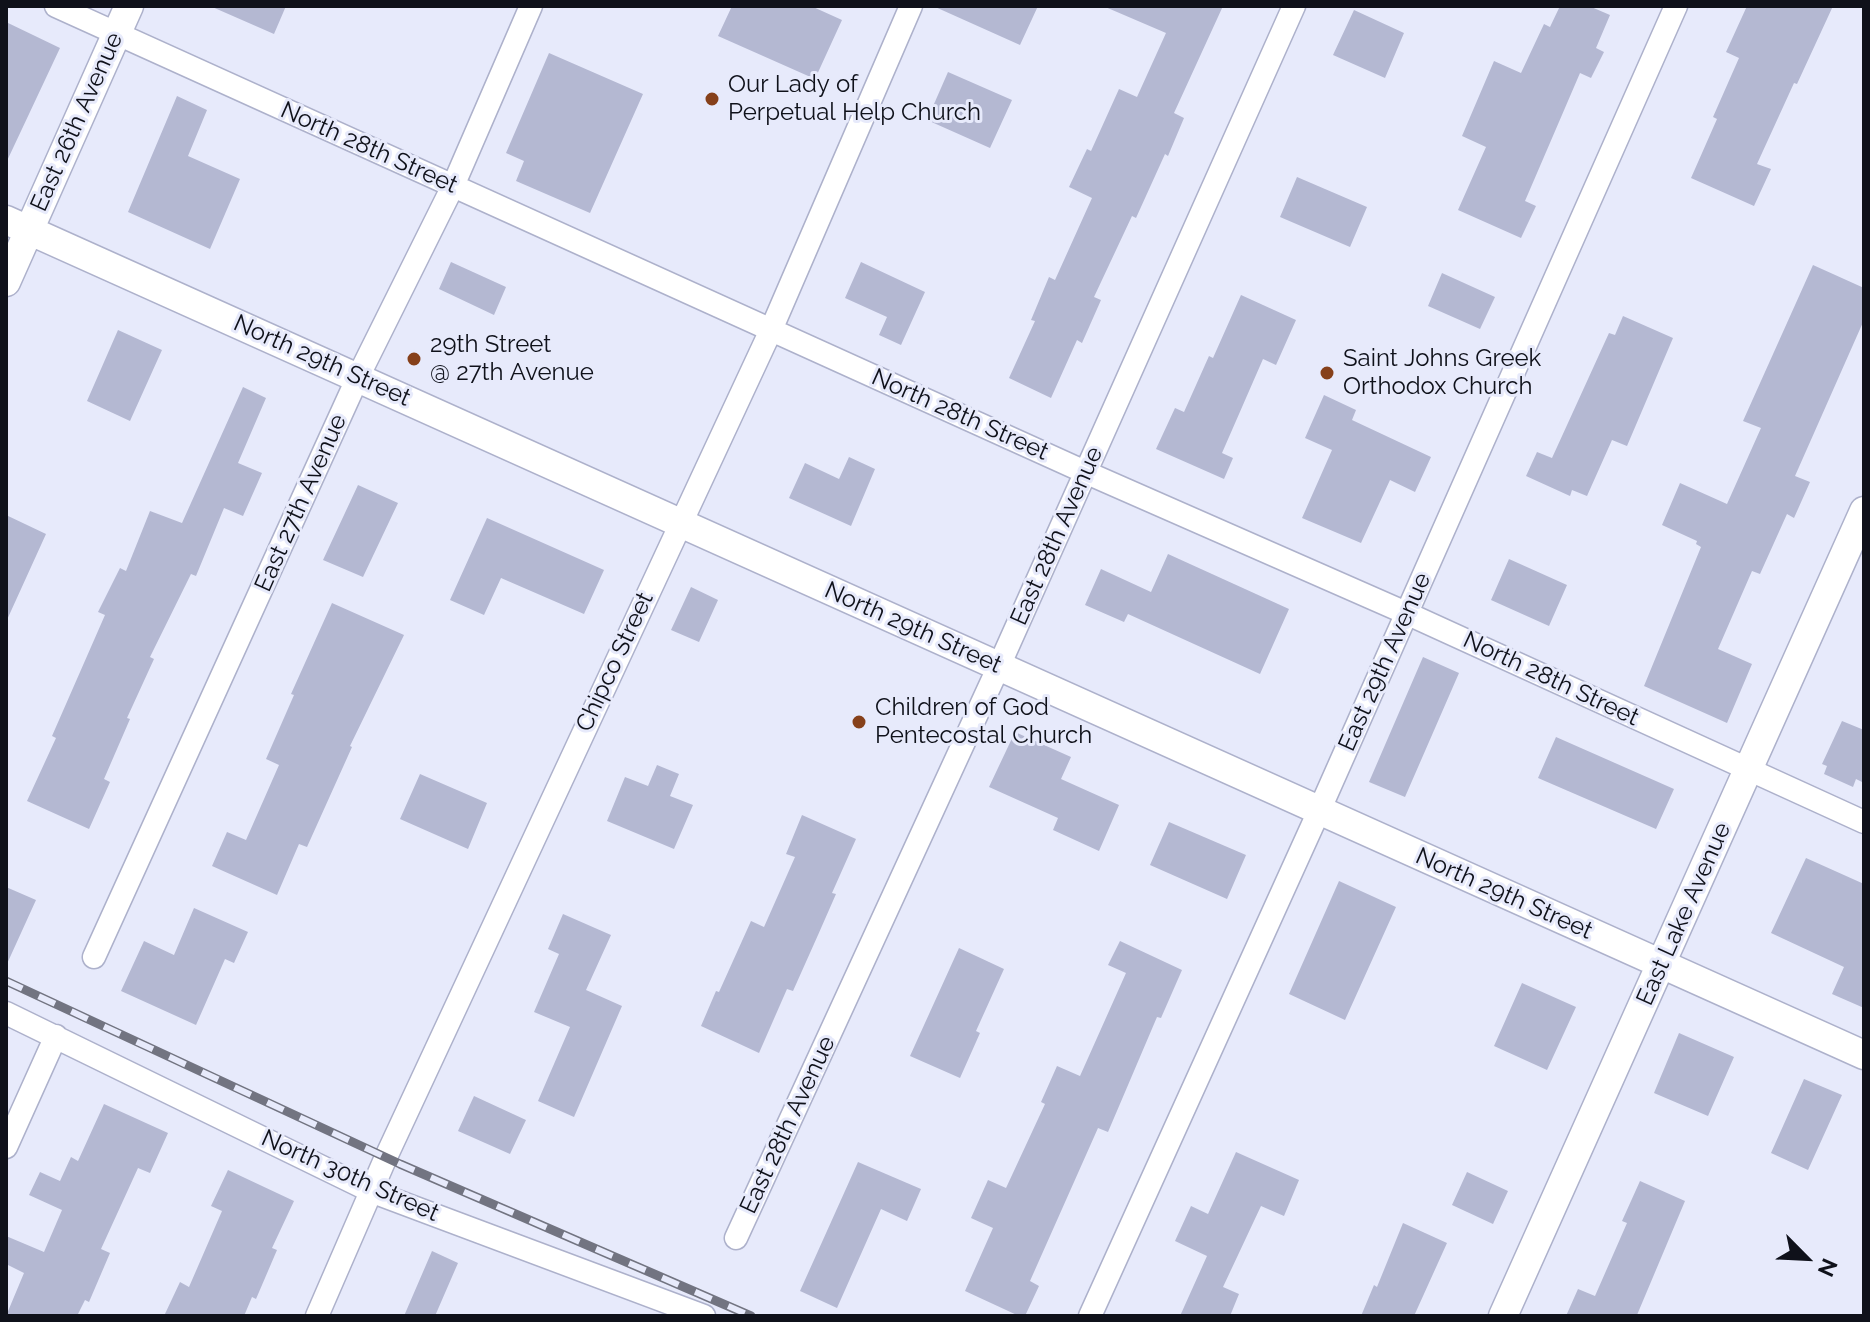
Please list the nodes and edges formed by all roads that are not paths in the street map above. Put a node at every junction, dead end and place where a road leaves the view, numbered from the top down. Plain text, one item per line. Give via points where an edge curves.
1 (56, 6) edge
2 (129, 6) edge
3 (531, 6) edge
4 (911, 6) edge
5 (1294, 6) edge
6 (1676, 6) edge
7 (117, 33) junction
8 (453, 186) junction
9 (18, 225) edge
10 (6, 282) edge
11 (771, 330) junction
12 (358, 377) junction
13 (1085, 472) junction
14 (1864, 511) edge
15 (680, 522) junction
16 (1406, 613) junction
17 (999, 666) junction
18 (1748, 770) junction
19 (1319, 811) junction
20 (1864, 822) edge
21 (94, 957) dead end
22 (1661, 965) junction
23 (6, 1013) edge
24 (56, 1036) junction
25 (1864, 1055) edge
26 (6, 1147) edge
27 (373, 1192) junction
28 (736, 1238) dead end
29 (317, 1316) edge
30 (702, 1316) edge
31 (1090, 1316) edge
32 (1503, 1316) edge

1 - 7 street, North 28th Street
2 - 7 street, East 26th Avenue
3 - 8 street, East 27th Avenue
4 - 11 street, Chipco Street
5 - 13 street, East 28th Avenue
6 - 16 street, East 29th Avenue
7 - 8 street, North 28th Street
7 - 9 street, East 26th Avenue
8 - 11 street, North 28th Street
8 - 12 street, East 27th Avenue
9 - 10 street, East 26th Avenue
9 - 12 street, North 29th Street
11 - 13 street, North 28th Street
11 - 15 street, Chipco Street
12 - 15 street, North 29th Street
12 - 21 street, East 27th Avenue
13 - 16 street, North 28th Street
13 - 17 street, East 28th Avenue
14 - 18 street, East Lake Avenue
15 - 17 street, North 29th Street
15 - 27 street, Chipco Street
16 - 18 street, North 28th Street
16 - 19 street, East 29th Avenue
17 - 19 street, North 29th Street
17 - 28 street, East 28th Avenue
18 - 20 street, North 28th Street
18 - 22 street, East Lake Avenue
19 - 22 street, North 29th Street
19 - 31 street, East 29th Avenue
22 - 25 street, North 29th Street
22 - 32 street, East Lake Avenue
23 - 24 street, North 30th Street
24 - 26 street
24 - 27 street, North 30th Street
27 - 29 street, Chipco Street
27 - 30 street, North 30th Street

